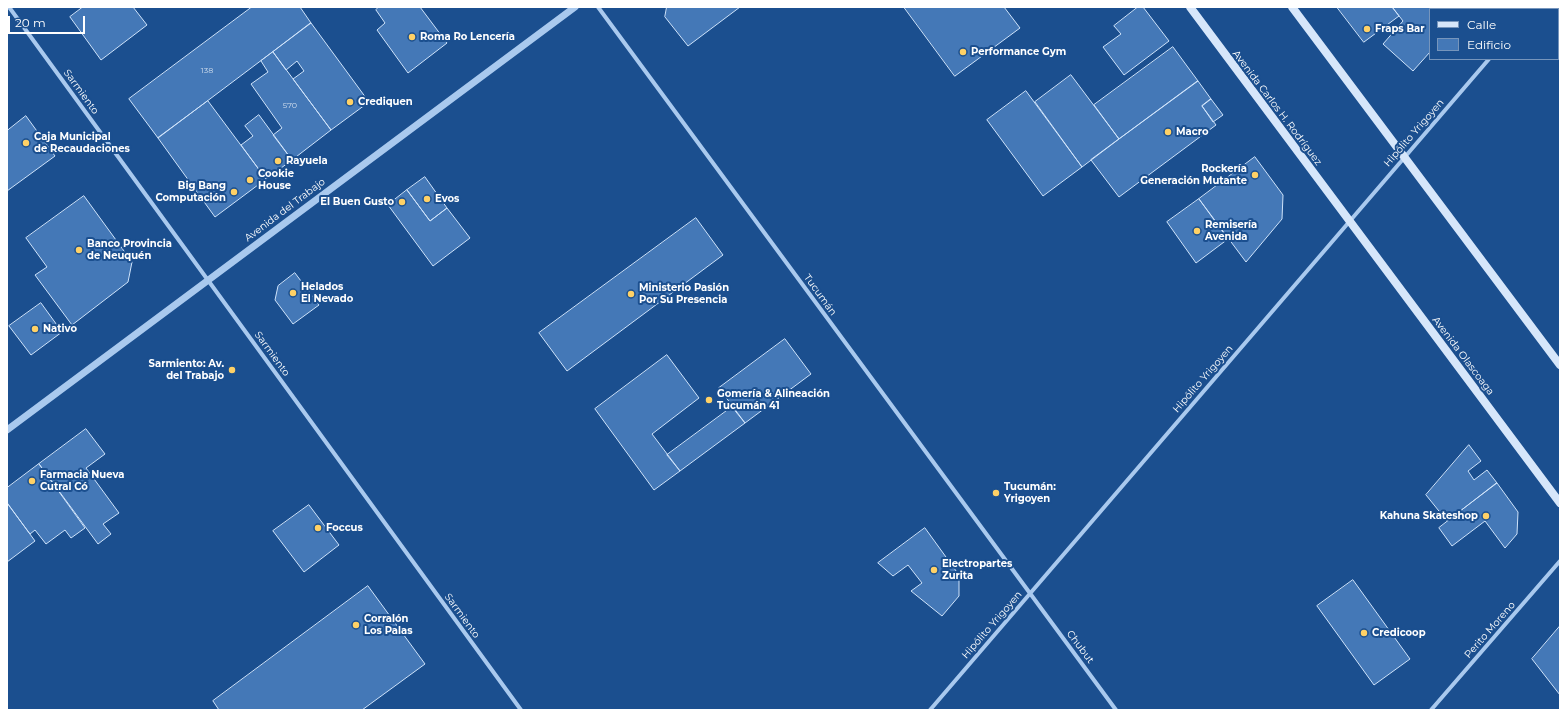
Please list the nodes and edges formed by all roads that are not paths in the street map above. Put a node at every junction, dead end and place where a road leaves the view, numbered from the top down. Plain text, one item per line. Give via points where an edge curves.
1 (9, 7) edge
2 (575, 7) edge
3 (598, 7) edge
4 (1190, 7) edge
5 (1292, 7) edge
6 (1488, 60) edge
7 (1403, 157) junction
8 (1349, 221) junction
9 (208, 280) junction
10 (1560, 365) edge
11 (7, 430) edge
12 (1560, 503) edge
13 (1560, 561) edge
14 (1030, 593) junction
15 (521, 710) edge
16 (930, 710) edge
17 (1116, 710) edge
18 (1431, 710) edge

1 - 9 street, Sarmiento
2 - 9 street, Avenida del Trabajo
3 - 14 street, Tucumán
4 - 8 main road, Avenida Carlos H. Rodríguez
5 - 7 main road
6 - 7 street, Hipólito Yrigoyen
7 - 8 street, Hipólito Yrigoyen
7 - 10 main road
8 - 12 main road, Avenida Olascoaga
8 - 14 street, Hipólito Yrigoyen
9 - 11 street, Avenida del Trabajo
9 - 15 street, Sarmiento
13 - 18 street, Perito Moreno
14 - 16 street, Hipólito Yrigoyen
14 - 17 street, Chubut

